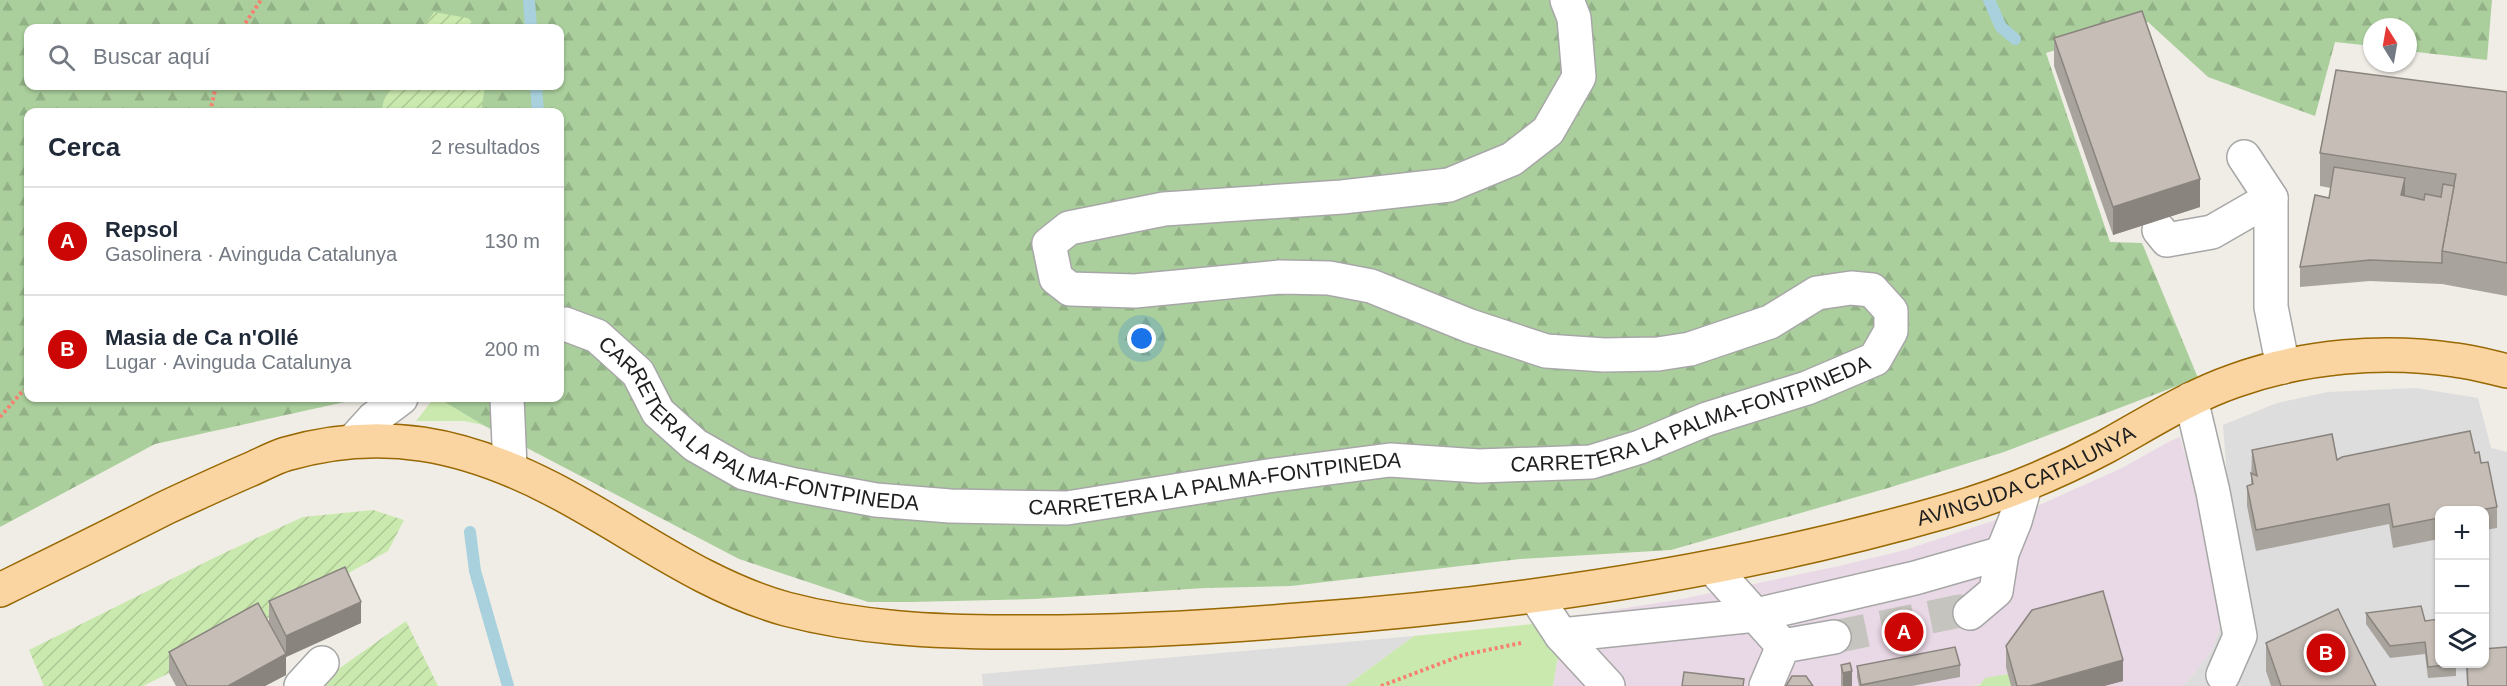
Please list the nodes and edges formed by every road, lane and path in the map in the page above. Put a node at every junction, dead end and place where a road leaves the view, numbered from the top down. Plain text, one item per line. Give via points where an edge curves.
1 (261, 0) edge
2 (1567, 0) edge
3 (245, 24) edge
4 (215, 90) edge
5 (211, 108) edge
6 (2244, 157) dead end
7 (2271, 198) junction
8 (2159, 230) dead end
9 (564, 324) edge
10 (2283, 367) junction
11 (2507, 370) edge
12 (24, 391) edge
13 (2191, 399) junction
14 (396, 402) edge
15 (507, 402) edge
16 (0, 417) edge
17 (353, 441) junction
18 (510, 467) junction
19 (2025, 486) junction
20 (2002, 553) junction
21 (1712, 567) junction
22 (0, 590) edge
23 (1536, 597) junction
24 (1970, 613) tunnel mouth
25 (1756, 615) junction
26 (1562, 635) junction
27 (1834, 636) tunnel mouth
28 (1783, 646) junction
29 (2223, 675) dead end
30 (1381, 686) edge
31 (1608, 686) edge
32 (1766, 686) edge

1 - 3 path
2 - 9 street, CARRETERA LA PALMA-FONTPINEDA via 1574,18 1579,77 1548,131 1512,159 1449,185 1164,209 1069,228 1049,244 1056,278 1070,289 1135,291 1280,277 1329,278 1371,286 1470,326 1546,351 1604,356 1690,349 1770,322 1817,293 1851,288 1872,290 1891,311 1891,331 1875,359 1807,388 1707,419 1591,462 1479,466 1390,460 1067,507 950,506 876,500 744,473 695,445 658,412 638,373 597,336
4 - 5 path
6 - 7 street
7 - 8 street via 2211,232 2167,240
7 - 10 street via 2271,307
10 - 11 main road, AVINGUDA CATALUNYA via 2336,358 2401,355
10 - 13 main road, AVINGUDA CATALUNYA via 2234,380
12 - 16 path
13 - 19 main road, AVINGUDA CATALUNYA
13 - 29 street via 2220,523 2240,636
14 - 17 street
15 - 18 street
17 - 18 main road, AVINGUDA CATALUNYA via 412,442 462,450
17 - 22 main road, AVINGUDA CATALUNYA via 273,459 201,490
18 - 23 main road, AVINGUDA CATALUNYA via 724,586 784,608 861,624 952,632 1170,629
19 - 20 street
19 - 21 main road, AVINGUDA CATALUNYA via 1861,535
20 - 24 street via 1996,591
20 - 25 street
21 - 23 main road, AVINGUDA CATALUNYA
21 - 25 street
23 - 26 street
25 - 26 street
25 - 28 street
26 - 30 path via 1463,654
26 - 31 street
27 - 28 street
28 - 32 street

